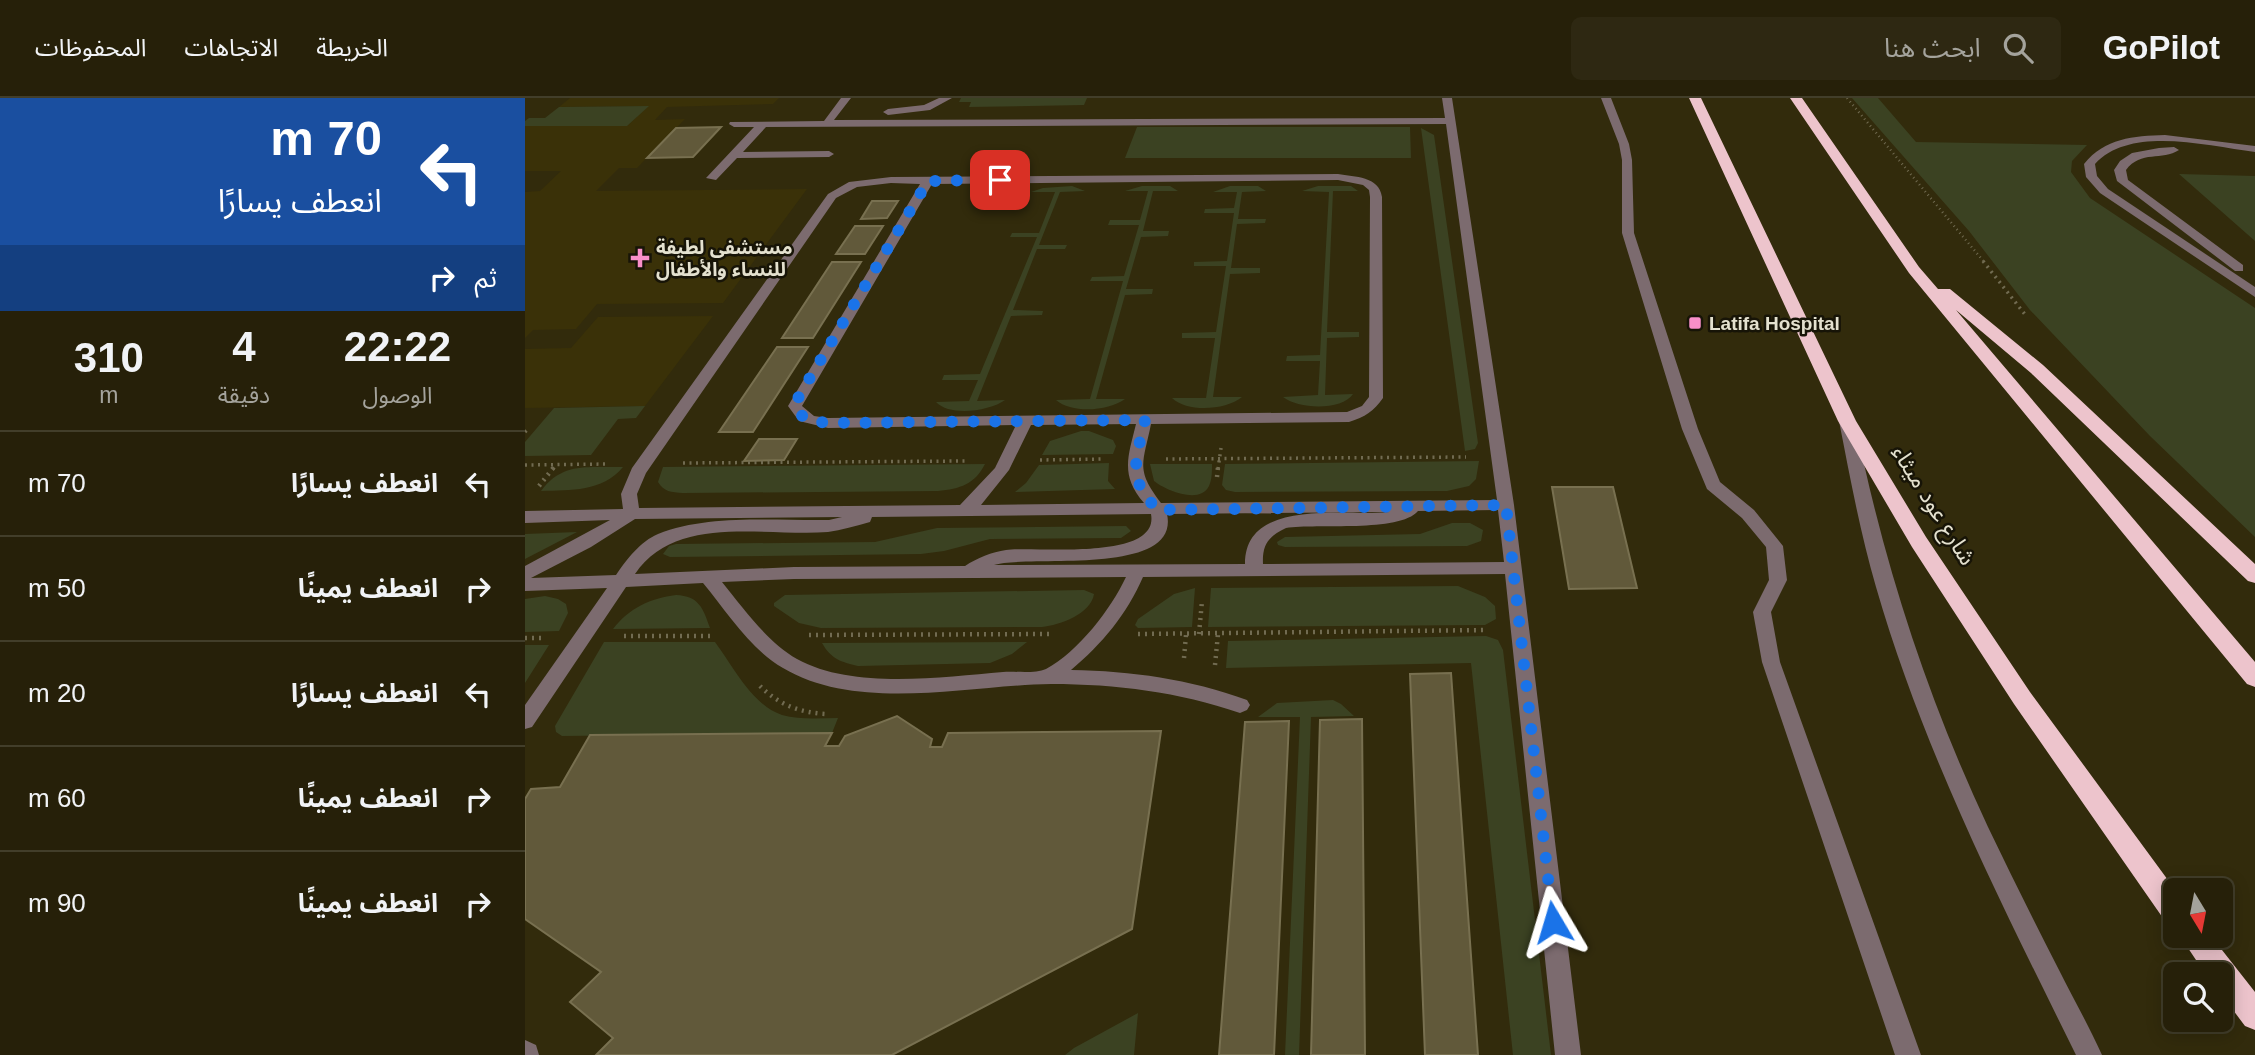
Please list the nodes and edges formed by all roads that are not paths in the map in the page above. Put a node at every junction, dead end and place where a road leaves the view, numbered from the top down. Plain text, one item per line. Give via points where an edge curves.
1 (846, 98) edge
2 (947, 98) edge
3 (1447, 98) edge
4 (1606, 98) edge
5 (1695, 98) edge
6 (1796, 98) edge
7 (836, 112) junction
8 (1450, 121) junction
9 (764, 123) junction
10 (827, 123) junction
11 (734, 124) dead end
12 (2255, 149) edge
13 (829, 154) dead end
14 (734, 155) junction
15 (2255, 157) edge
16 (712, 178) dead end
17 (928, 181) junction
18 (1914, 270) junction
19 (2255, 281) edge
20 (2255, 293) edge
21 (1145, 420) junction
22 (1025, 421) junction
23 (1847, 421) junction
24 (1506, 505) junction
25 (1419, 506) junction
26 (1158, 510) junction
27 (884, 511) junction
28 (964, 511) junction
29 (632, 514) junction
30 (525, 517) edge
31 (1512, 568) junction
32 (1254, 570) junction
33 (1137, 571) junction
34 (966, 572) junction
35 (525, 574) edge
36 (707, 576) junction
37 (2255, 576) edge
38 (620, 580) junction
39 (525, 585) edge
40 (1048, 677) junction
41 (2255, 678) edge
42 (1240, 705) dead end
43 (525, 721) edge
44 (2163, 895) edge
45 (2203, 948) edge
46 (2255, 1016) edge
47 (1568, 1055) edge
48 (1908, 1055) edge
49 (2089, 1055) edge

1 - 7 street
2 - 7 street via 908,111
3 - 8 street
4 - 48 street via 1627,160 1629,233 1690,429 1713,485 1748,514 1774,546 1777,580 1762,612 1771,662
5 - 23 highway, شارع عود ميثاء
6 - 18 highway
7 - 10 street
8 - 10 street
8 - 24 street
9 - 10 street
9 - 11 street
9 - 14 street
12 - 20 street via 2185,140 2129,141 2095,154 2089,164 2092,177 2104,191
13 - 14 street
14 - 16 street
15 - 19 street via 2154,151 2125,161 2120,170 2123,181 2135,192
17 - 21 street via 1338,177 1367,182 1375,189 1376,398 1367,409 1349,417
17 - 22 street via 795,406 799,415 828,423
17 - 29 street via 868,181 832,197 638,472 629,495
18 - 37 highway via 2036,369
18 - 41 highway
21 - 22 street
21 - 26 street via 1136,477 1143,495
22 - 28 street via 999,477
23 - 44 highway, شارع عود ميثاء via 1919,542 2022,698
23 - 49 street via 1868,533 1918,689 1978,828
24 - 25 street
24 - 31 street
25 - 26 street
25 - 32 street via 1388,519 1283,523 1257,542
26 - 28 street
26 - 34 street via 1157,532 1132,550 1006,556
27 - 28 street
27 - 29 street
27 - 38 street via 829,526 682,532 646,550
29 - 30 street
29 - 35 street
31 - 32 street
31 - 47 street
32 - 33 street
33 - 34 street
33 - 40 street via 1129,593 1100,634
34 - 36 street
36 - 38 street
36 - 40 street via 759,636 791,664 838,681 893,685
38 - 39 street
38 - 43 street
40 - 42 street via 1169,684
45 - 46 highway

